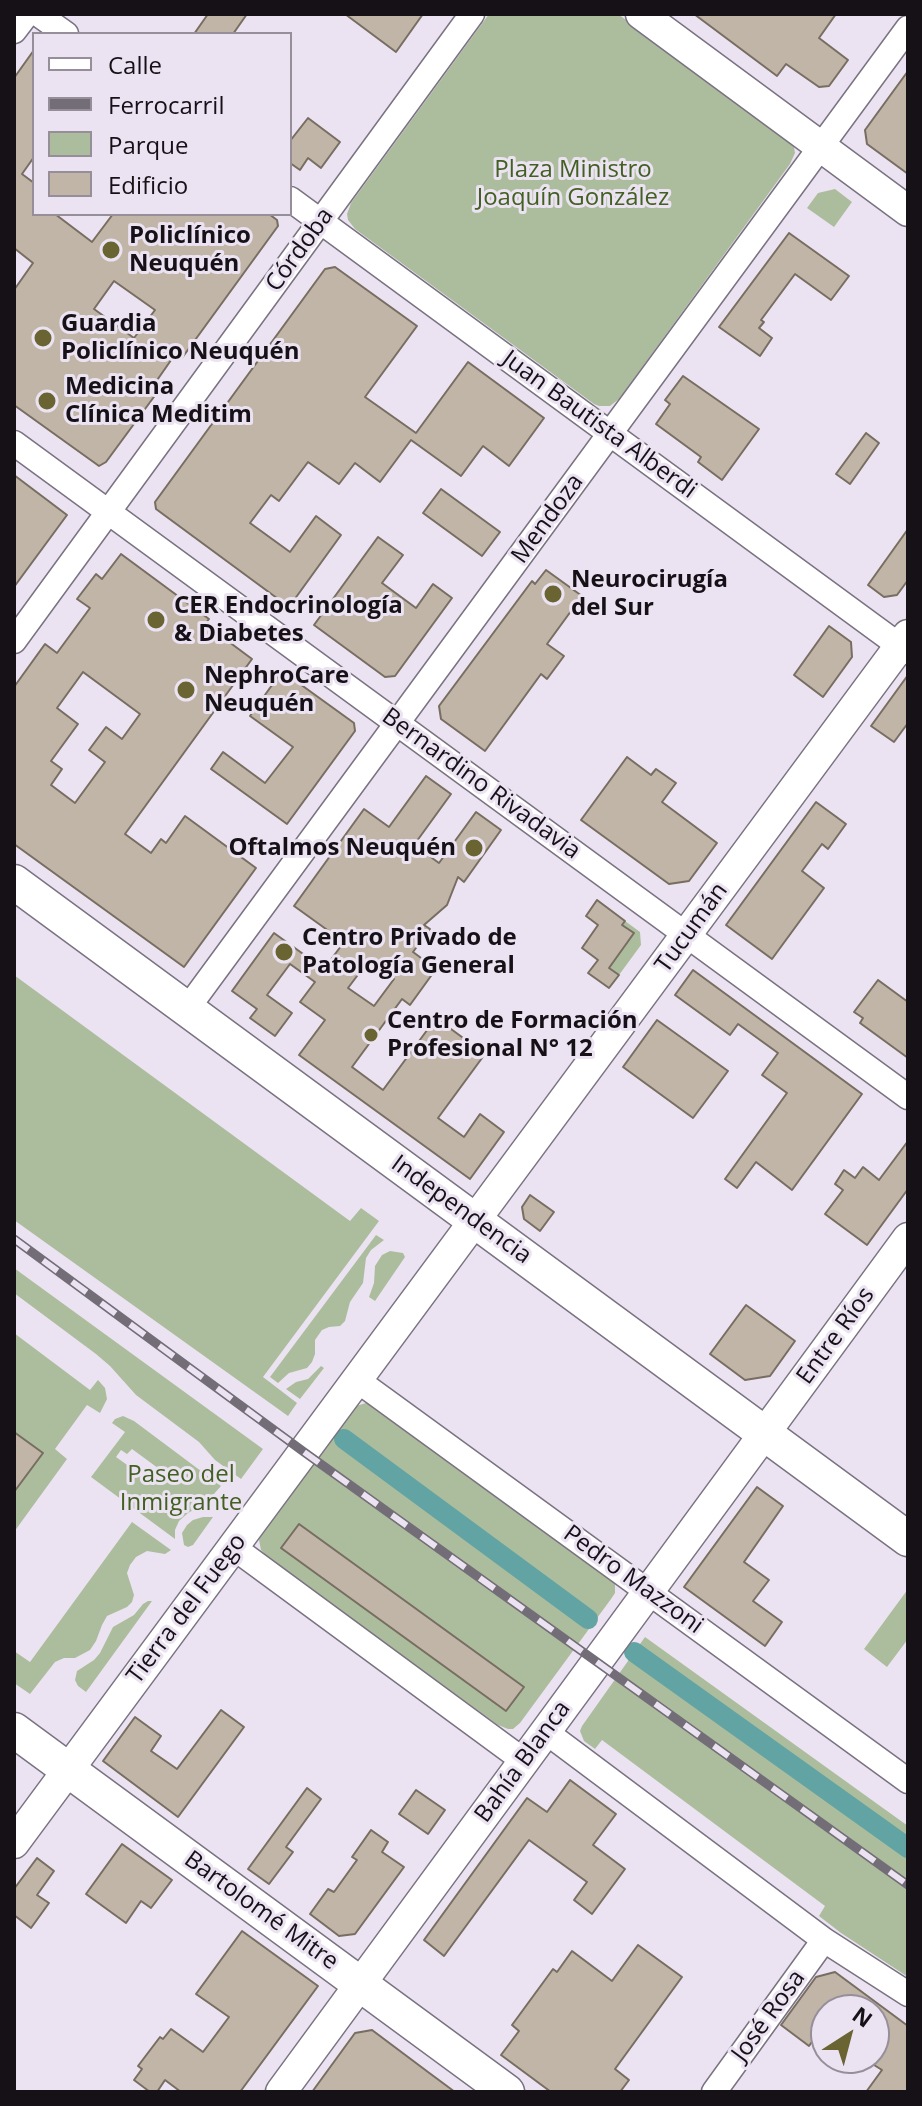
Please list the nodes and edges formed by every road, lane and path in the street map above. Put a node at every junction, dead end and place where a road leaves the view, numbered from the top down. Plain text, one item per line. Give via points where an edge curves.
1 (27, 14) edge
2 (38, 14) edge
3 (472, 14) edge
4 (641, 14) edge
5 (908, 28) edge
6 (14, 31) edge
7 (63, 32) edge
8 (821, 147) junction
9 (292, 200) edge
10 (908, 211) edge
11 (321, 221) junction
12 (610, 433) junction
13 (14, 443) edge
14 (108, 512) junction
15 (14, 641) edge
16 (905, 644) edge
17 (397, 723) junction
18 (14, 882) edge
19 (14, 906) edge
20 (62, 917) junction
21 (687, 935) junction
22 (187, 1009) junction
23 (908, 1097) edge
24 (475, 1221) junction
25 (908, 1238) edge
26 (357, 1380) junction
27 (765, 1433) junction
28 (908, 1539) edge
29 (233, 1547) junction
30 (649, 1591) junction
31 (14, 1730) edge
32 (546, 1732) junction
33 (524, 1761) junction
34 (67, 1769) junction
35 (908, 1781) edge
36 (14, 1843) edge
37 (824, 1940) junction
38 (360, 1984) junction
39 (908, 1994) edge
40 (281, 2092) edge
41 (507, 2092) edge
42 (714, 2092) edge

1 - 6 street
2 - 7 street
3 - 11 street, Córdoba
4 - 8 street
5 - 8 street, Mendoza
8 - 10 street
8 - 12 street, Mendoza
9 - 11 street, Juan Bautista Alberdi
11 - 12 street, Juan Bautista Alberdi
11 - 14 street, Córdoba
12 - 16 street, Juan Bautista Alberdi
12 - 17 street, Mendoza
13 - 14 street, Bernardino Rivadavia
14 - 15 street, Córdoba
14 - 17 street, Bernardino Rivadavia
16 - 21 street, Tucumán
17 - 21 street, Bernardino Rivadavia
17 - 22 street, Mendoza
18 - 20 main road, Independencia
19 - 20 street
20 - 22 main road, Independencia
21 - 23 street, Bernardino Rivadavia
21 - 24 street, Tucumán
22 - 24 main road, Independencia
24 - 26 street, Tierra del Fuego
24 - 27 main road, Independencia
25 - 27 street, Entre Ríos
26 - 29 street, Tierra del Fuego
26 - 30 street, Pedro Mazzoni
27 - 28 main road, Independencia
27 - 30 street, Bahía Blanca
29 - 33 street
29 - 34 street, Tierra del Fuego
30 - 32 street, Bahía Blanca
30 - 35 street, Pedro Mazzoni
31 - 34 main road, Bartolomé Mitre
32 - 33 street, Bahía Blanca
32 - 37 street
33 - 38 street, Bahía Blanca
34 - 36 street, Tierra del Fuego
34 - 38 main road, Bartolomé Mitre
37 - 39 street
37 - 42 street, José Rosa
38 - 40 street, Bahía Blanca
38 - 41 main road, Bartolomé Mitre

